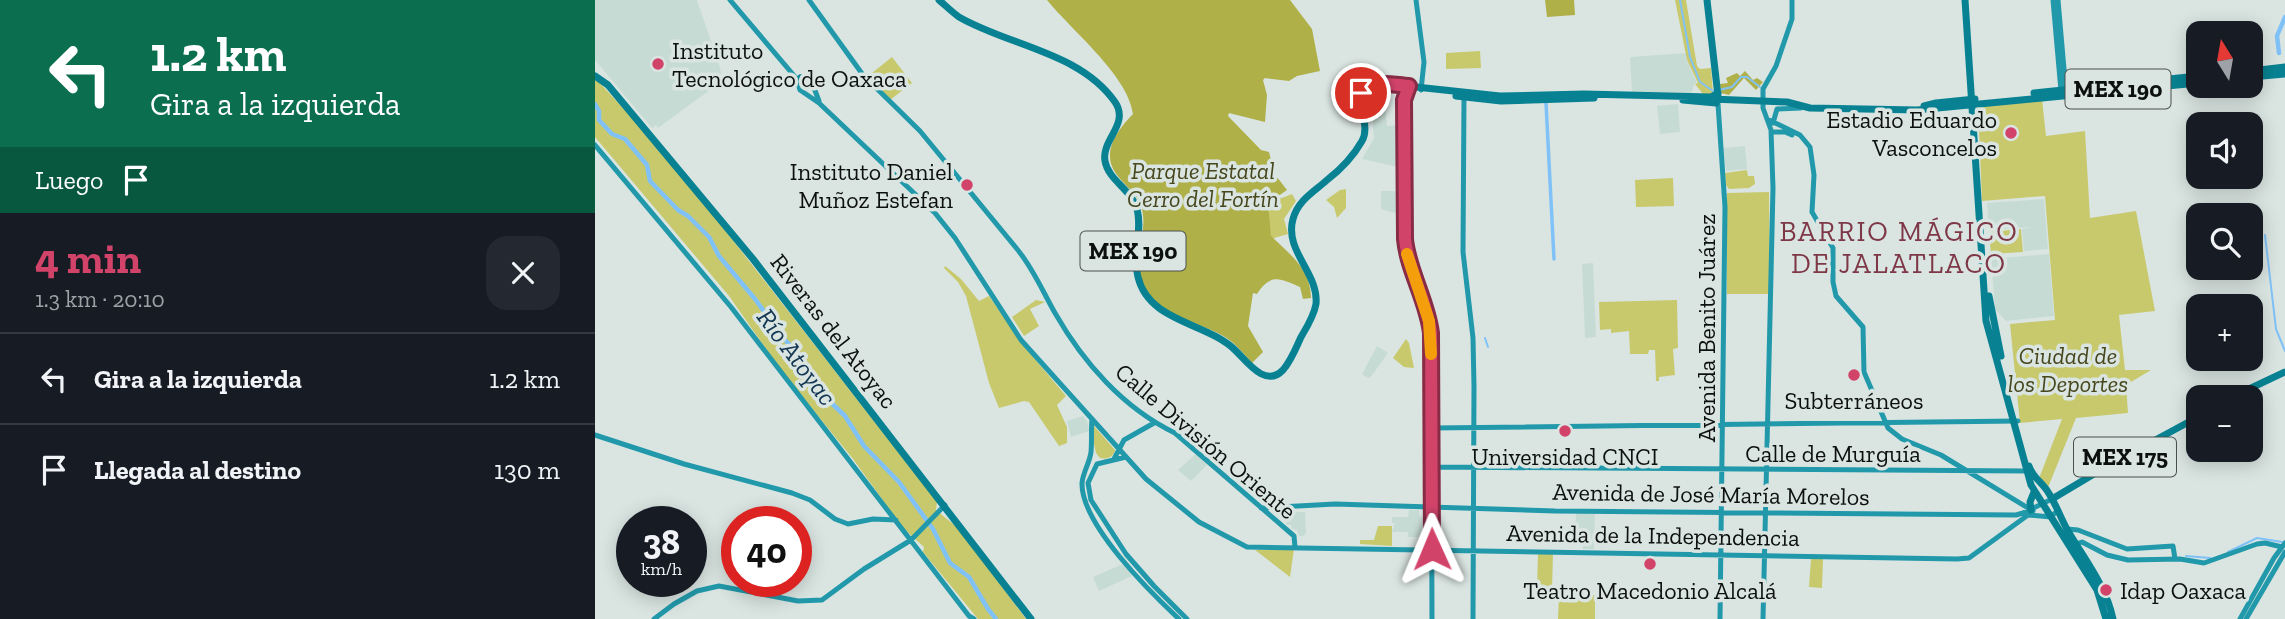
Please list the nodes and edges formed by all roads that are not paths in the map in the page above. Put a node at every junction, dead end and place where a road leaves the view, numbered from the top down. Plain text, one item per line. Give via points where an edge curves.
1 (732, 0) edge
2 (809, 0) edge
3 (933, 0) edge
4 (939, 0) edge
5 (1415, 0) edge
6 (1707, 0) edge
7 (1792, 0) edge
8 (1967, 0) edge
9 (2056, 0) edge
10 (2285, 67) edge
11 (595, 70) edge
12 (2263, 70) edge
13 (2285, 74) edge
14 (595, 76) edge
15 (2263, 76) edge
16 (2186, 78) edge
17 (799, 80) junction
18 (2186, 84) edge
19 (608, 86) junction
20 (1420, 86) junction
21 (1408, 87) junction
22 (2063, 93) junction
23 (1364, 94) junction
24 (1464, 95) junction
25 (1718, 96) junction
26 (2038, 96) junction
27 (819, 103) junction
28 (1763, 103) junction
29 (1975, 103) junction
30 (1798, 104) junction
31 (1926, 106) junction
32 (1807, 107) junction
33 (1917, 110) junction
34 (1767, 118) junction
35 (1773, 122) junction
36 (1772, 131) junction
37 (1805, 141) junction
38 (595, 145) edge
39 (1294, 234) junction
40 (2285, 372) edge
41 (2257, 385) edge
42 (1092, 419) junction
43 (2016, 421) junction
44 (1884, 422) junction
45 (1154, 423) junction
46 (2186, 423) edge
47 (1768, 424) junction
48 (1723, 425) junction
49 (1474, 427) junction
50 (1432, 428) junction
51 (595, 435) edge
52 (1111, 440) junction
53 (1124, 440) junction
54 (1119, 447) junction
55 (1091, 451) junction
56 (1126, 457) junction
57 (1114, 459) junction
58 (1106, 461) junction
59 (1432, 467) junction
60 (1474, 467) junction
61 (1965, 470) junction
62 (1088, 471) junction
63 (1723, 471) junction
64 (1767, 471) junction
65 (2026, 471) junction
66 (2034, 492) junction
67 (2052, 499) junction
68 (2042, 504) junction
69 (945, 505) junction
70 (2030, 506) junction
71 (1261, 508) junction
72 (1431, 508) junction
73 (1474, 509) junction
74 (2057, 511) junction
75 (1722, 512) junction
76 (1766, 513) junction
77 (2016, 514) junction
78 (2041, 516) junction
79 (2051, 517) junction
80 (895, 520) junction
81 (2016, 523) junction
82 (2057, 526) junction
83 (2067, 529) junction
84 (912, 538) junction
85 (2076, 544) junction
86 (1295, 547) junction
87 (2284, 547) edge
88 (1432, 549) junction
89 (1473, 549) junction
90 (1720, 554) junction
91 (1764, 555) junction
92 (2175, 559) junction
93 (2100, 588) junction
94 (2250, 612) junction
95 (972, 618) edge
96 (654, 619) edge
97 (1031, 619) edge
98 (1179, 619) edge
99 (1187, 619) edge
100 (1432, 619) edge
101 (1473, 619) edge
102 (1720, 619) edge
103 (1763, 619) edge
104 (2106, 619) edge
105 (2113, 619) edge
106 (2242, 619) edge
107 (2254, 619) edge

1 - 17 main road
2 - 45 main road, Calle División Oriente via 870,83 907,116 1027,261 1093,368
3 - 39 main road, MEX 190 via 959,20 1067,66 1110,100 1116,121 1102,149 1102,163 1134,211 1132,261 1140,291 1161,313 1218,339 1263,379 1287,371 1319,307 1317,286
4 - 39 main road, MEX 190 via 961,18 1073,66 1109,95 1120,115 1104,161 1137,209 1136,264 1143,289 1165,312 1224,339 1265,376 1286,366 1315,309 1314,288 1297,255
5 - 20 main road
6 - 25 main road
7 - 28 main road via 1792,19 1765,85
8 - 29 main road
9 - 22 main road
10 - 12 main road
11 - 19 main road
13 - 15 main road
14 - 19 main road, Riveras del Atoyac
16 - 22 main road, MEX 190
17 - 27 main road via 814,88
17 - 27 main road via 800,90
18 - 22 main road, MEX 190
19 - 69 main road, Riveras del Atoyac via 731,230
20 - 21 main road, MEX 190
20 - 23 main road via 1374,82 1366,85
20 - 24 main road, MEX 190
21 - 23 main road, MEX 190 via 1378,86
21 - 50 main road via 1404,100 1405,239 1429,321
22 - 26 main road, MEX 190
23 - 39 main road via 1368,138 1331,183 1307,198 1293,217
24 - 25 main road, MEX 190
24 - 49 main road via 1465,282 1473,341
25 - 28 main road, MEX 190
25 - 48 main road, Avenida Benito Juárez via 1725,207
26 - 29 main road, MEX 190
26 - 29 main road
27 - 42 main road, Avenida de la Independencia via 935,213 1021,340
28 - 30 main road, MEX 190
28 - 34 main road
29 - 31 main road
29 - 33 main road, MEX 190
29 - 43 main road via 1986,321
30 - 31 main road, MEX 190
30 - 32 main road, MEX 190
31 - 33 main road
32 - 33 main road, MEX 190
32 - 35 main road via 1777,109
34 - 35 main road
34 - 36 main road
35 - 36 main road
35 - 37 main road
36 - 37 main road
36 - 47 main road
37 - 44 main road via 1814,165 1811,204 1833,248 1836,296 1863,327 1864,372 1880,401
38 - 80 main road via 731,307
40 - 41 main road
42 - 52 main road, Avenida de la Independencia
42 - 55 main road
43 - 44 main road
43 - 65 main road
43 - 67 main road via 2030,470
44 - 47 main road
44 - 61 main road via 1897,436 1931,449
45 - 53 main road
45 - 71 main road, Calle División Oriente via 1175,433
46 - 67 main road, MEX 175
47 - 48 main road
47 - 64 main road
48 - 49 main road
48 - 63 main road, Avenida Benito Juárez
49 - 50 main road
49 - 60 main road
50 - 59 main road
51 - 80 main road via 792,493 846,523
52 - 53 main road
52 - 54 main road, Avenida de la Independencia
53 - 54 main road
54 - 56 main road, Avenida de la Independencia
54 - 57 main road
55 - 58 main road
55 - 62 main road
56 - 57 main road
56 - 86 main road, Avenida de la Independencia via 1163,494 1231,540 1251,549
57 - 58 main road
58 - 62 main road
59 - 60 main road, Calle de Murguía
59 - 72 main road
60 - 63 main road, Calle de Murguía
60 - 73 main road
61 - 64 main road, Calle de Murguía
61 - 65 main road, Calle de Murguía
61 - 70 main road
62 - 98 main road via 1084,495 1092,515 1135,576
62 - 99 main road via 1089,495 1109,531
63 - 64 main road, Calle de Murguía
63 - 75 main road, Avenida Benito Juárez
64 - 76 main road
65 - 66 main road
66 - 68 main road
66 - 70 main road
67 - 68 main road
67 - 74 main road
68 - 70 main road
68 - 79 main road
69 - 84 main road
69 - 97 main road, Riveras del Atoyac
70 - 77 main road, Avenida de José María Morelos
70 - 78 main road
71 - 72 main road, Avenida de José María Morelos via 1335,504
71 - 86 main road, Calle División Oriente via 1294,537
72 - 73 main road, Avenida de José María Morelos
72 - 88 main road
73 - 75 main road, Avenida de José María Morelos
73 - 89 main road
74 - 79 main road
74 - 83 main road
75 - 76 main road, Avenida de José María Morelos
75 - 90 main road, Avenida Benito Juárez
76 - 77 main road, Avenida de José María Morelos
76 - 91 main road
77 - 81 main road
78 - 79 main road
78 - 81 main road via 2028,515
78 - 82 main road
79 - 82 main road
80 - 84 main road
81 - 91 main road, Avenida de la Independencia via 1969,558
82 - 93 main road
83 - 85 main road
83 - 92 main road via 2127,550 2173,546
84 - 95 main road
84 - 96 main road via 822,600 797,601 719,586 691,595
85 - 92 main road via 2082,542 2128,560
85 - 93 main road
86 - 88 main road, Avenida de la Independencia
87 - 92 main road via 2248,546 2204,563
87 - 94 main road
87 - 106 main road
88 - 89 main road, Avenida de la Independencia
88 - 100 main road
89 - 90 main road, Avenida de la Independencia
89 - 101 main road
90 - 91 main road, Avenida de la Independencia
90 - 102 main road, Avenida Benito Juárez
91 - 103 main road
93 - 104 main road
93 - 105 main road
94 - 106 main road
94 - 107 main road

